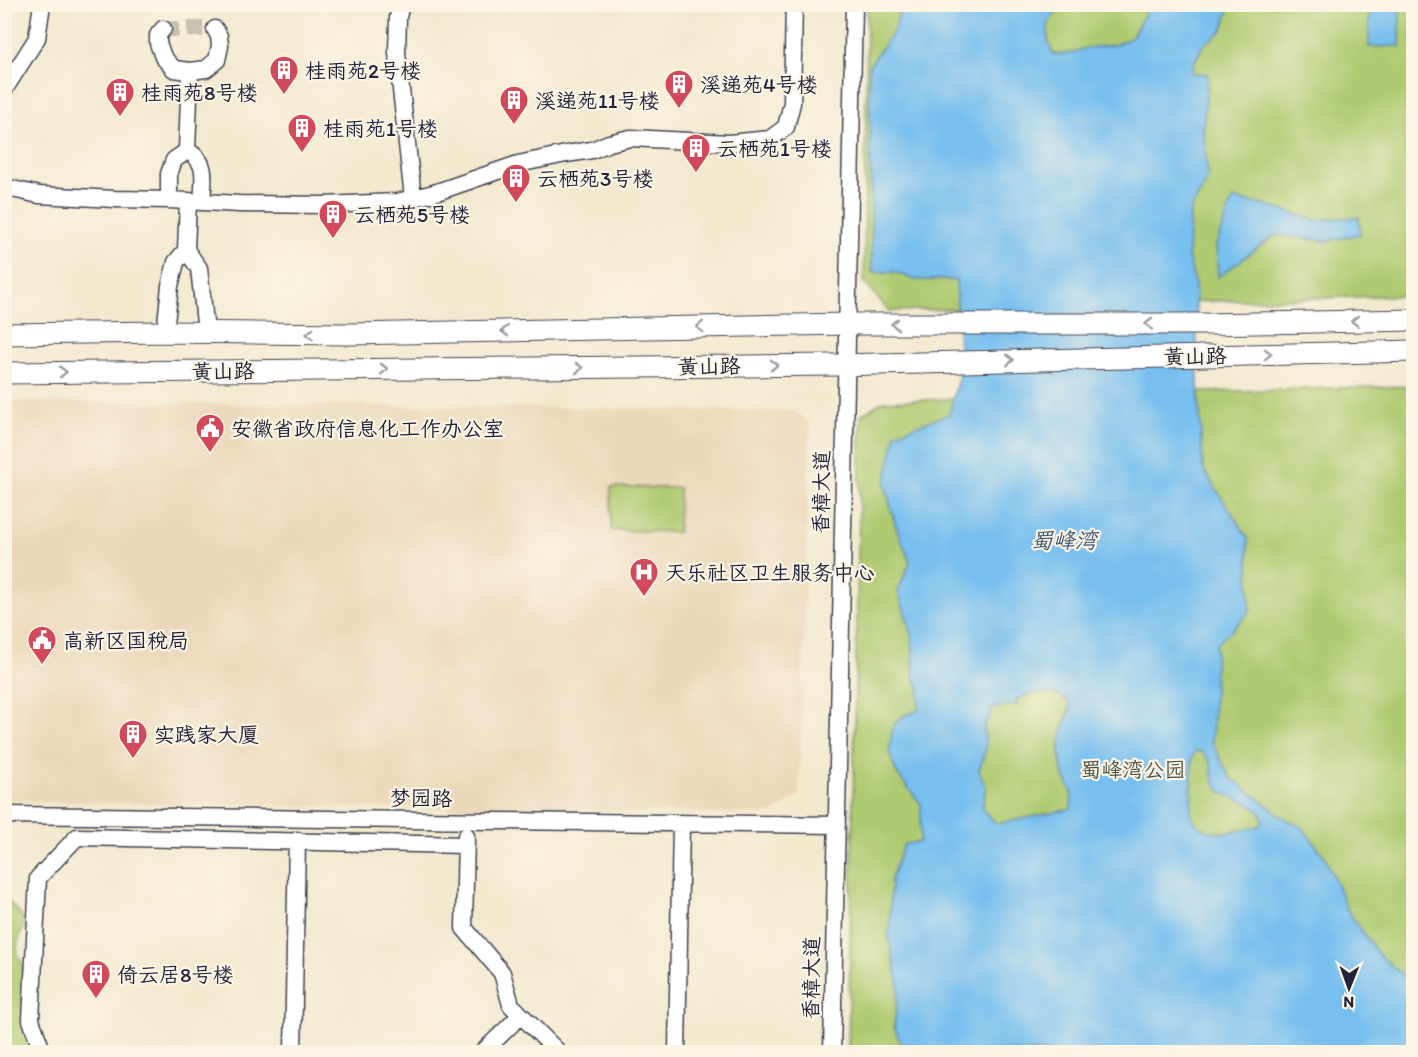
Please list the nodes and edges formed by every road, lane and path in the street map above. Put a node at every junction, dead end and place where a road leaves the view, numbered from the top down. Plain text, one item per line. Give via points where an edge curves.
1 (42, 4) edge
2 (401, 4) edge
3 (794, 4) edge
4 (842, 4) edge
5 (854, 4) edge
6 (163, 28) dead end
7 (215, 29) dead end
8 (190, 71) junction
9 (4, 90) edge
10 (187, 151) junction
11 (4, 187) edge
12 (413, 198) junction
13 (169, 200) junction
14 (195, 201) junction
15 (186, 250) junction
16 (1413, 320) edge
17 (843, 324) junction
18 (165, 332) junction
19 (206, 332) junction
20 (4, 334) edge
21 (1413, 351) edge
22 (841, 365) junction
23 (4, 373) edge
24 (4, 815) edge
25 (467, 821) junction
26 (681, 823) junction
27 (833, 825) junction
28 (297, 840) junction
29 (466, 845) junction
30 (521, 1015) junction
31 (40, 1053) edge
32 (293, 1053) edge
33 (483, 1053) edge
34 (558, 1053) edge
35 (677, 1053) edge
36 (825, 1053) edge
37 (832, 1053) edge

1 - 9 street via 37,38
2 - 12 street via 397,53
3 - 12 street via 792,103 786,127 770,139 729,143 630,138 592,150 518,164
4 - 17 street, 香樟大道
5 - 17 street, 香樟大道
6 - 8 street via 158,43 163,57 174,69
7 - 8 street via 220,46 217,60 206,69
8 - 10 street
10 - 13 street via 174,160 169,174
10 - 14 street via 200,161 204,171
11 - 13 street via 39,195
12 - 14 street via 324,205
13 - 14 street
14 - 15 street
15 - 18 street via 176,262
15 - 19 street via 199,268
16 -> 17 main road, 黄山路
17 -> 19 main road, 黄山路 via 349,334
17 - 22 street, 香樟大道
18 - 19 main road, 黄山路
18 - 20 main road, 黄山路
22 -> 21 main road, 黄山路
23 -> 22 main road, 黄山路
22 - 27 street, 香樟大道
24 - 25 street, 梦园路
25 - 26 street, 梦园路
25 - 29 street
26 - 27 street, 梦园路
26 - 35 street
27 - 36 street, 香樟大道
27 - 37 street, 香樟大道
28 - 29 street
28 - 31 street via 77,837 38,878 31,1020
28 - 32 street
29 - 30 street via 464,928 502,973 511,1005
30 - 33 street
30 - 34 street

